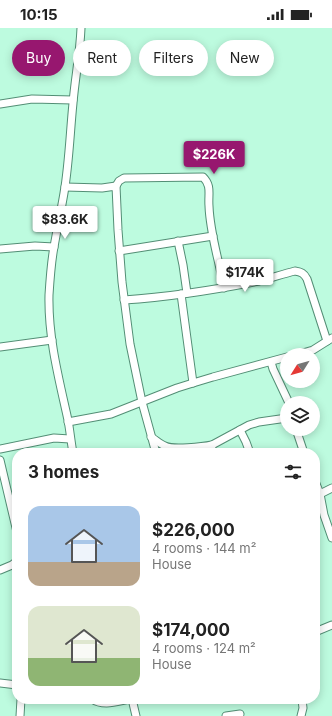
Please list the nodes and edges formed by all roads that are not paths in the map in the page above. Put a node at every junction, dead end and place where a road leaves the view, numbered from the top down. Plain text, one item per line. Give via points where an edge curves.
1 (81, 28) edge
2 (73, 100) junction
3 (0, 104) edge
4 (116, 186) junction
5 (65, 187) junction
6 (213, 236) junction
7 (178, 242) junction
8 (54, 247) junction
9 (0, 249) edge
10 (119, 251) junction
11 (224, 288) junction
12 (184, 293) junction
13 (124, 300) junction
14 (52, 340) junction
15 (329, 340) edge
16 (0, 347) edge
17 (316, 348) edge
18 (280, 359) edge
19 (271, 362) junction
20 (193, 383) junction
21 (286, 396) edge
22 (142, 402) junction
23 (280, 419) edge
24 (68, 422) junction
25 (240, 430) junction
26 (298, 436) edge
27 (151, 437) junction
28 (70, 438) junction
29 (212, 445) junction
30 (166, 447) joint
31 (72, 448) edge
32 (154, 448) edge
33 (212, 448) edge
34 (248, 448) edge
35 (302, 448) edge
36 (0, 449) edge
37 (0, 460) edge
38 (332, 488) edge
39 (320, 494) joint
40 (12, 511) edge
41 (332, 538) edge
42 (12, 565) edge
43 (0, 570) edge
44 (332, 625) edge
45 (320, 630) edge
46 (0, 683) edge
47 (12, 684) edge
48 (21, 704) edge
49 (133, 704) edge
50 (303, 704) edge
51 (240, 714) dead end
52 (20, 716) edge
53 (136, 716) edge
54 (226, 716) edge
55 (301, 716) edge

1 - 2 street
2 - 3 street via 32,99
2 - 5 street
4 - 5 street
4 - 6 street via 124,178 203,177 209,187 208,205
4 - 10 street
5 - 8 street
6 - 7 street
6 - 11 street
7 - 10 street
7 - 12 street via 183,265
8 - 9 street
8 - 14 street via 49,295
10 - 13 street
11 - 12 street
11 - 15 street via 295,271 300,272 307,279
12 - 13 street
12 - 20 street
13 - 22 street
14 - 16 street
14 - 24 street
15 - 17 street
18 - 19 street
19 - 20 street
19 - 21 street
20 - 22 street
22 - 24 street via 111,414
22 - 27 street
23 - 25 street via 259,422
24 - 28 street
25 - 29 street
25 - 34 street
26 - 35 street
27 - 30 street
27 - 32 street
28 - 31 street
28 - 36 street via 54,438
29 - 30 street
29 - 33 street
37 - 40 street
38 - 39 street
39 - 41 street
42 - 43 street
44 - 45 street
46 - 47 street
48 - 52 street
49 - 53 street
50 - 55 street
51 - 54 street

